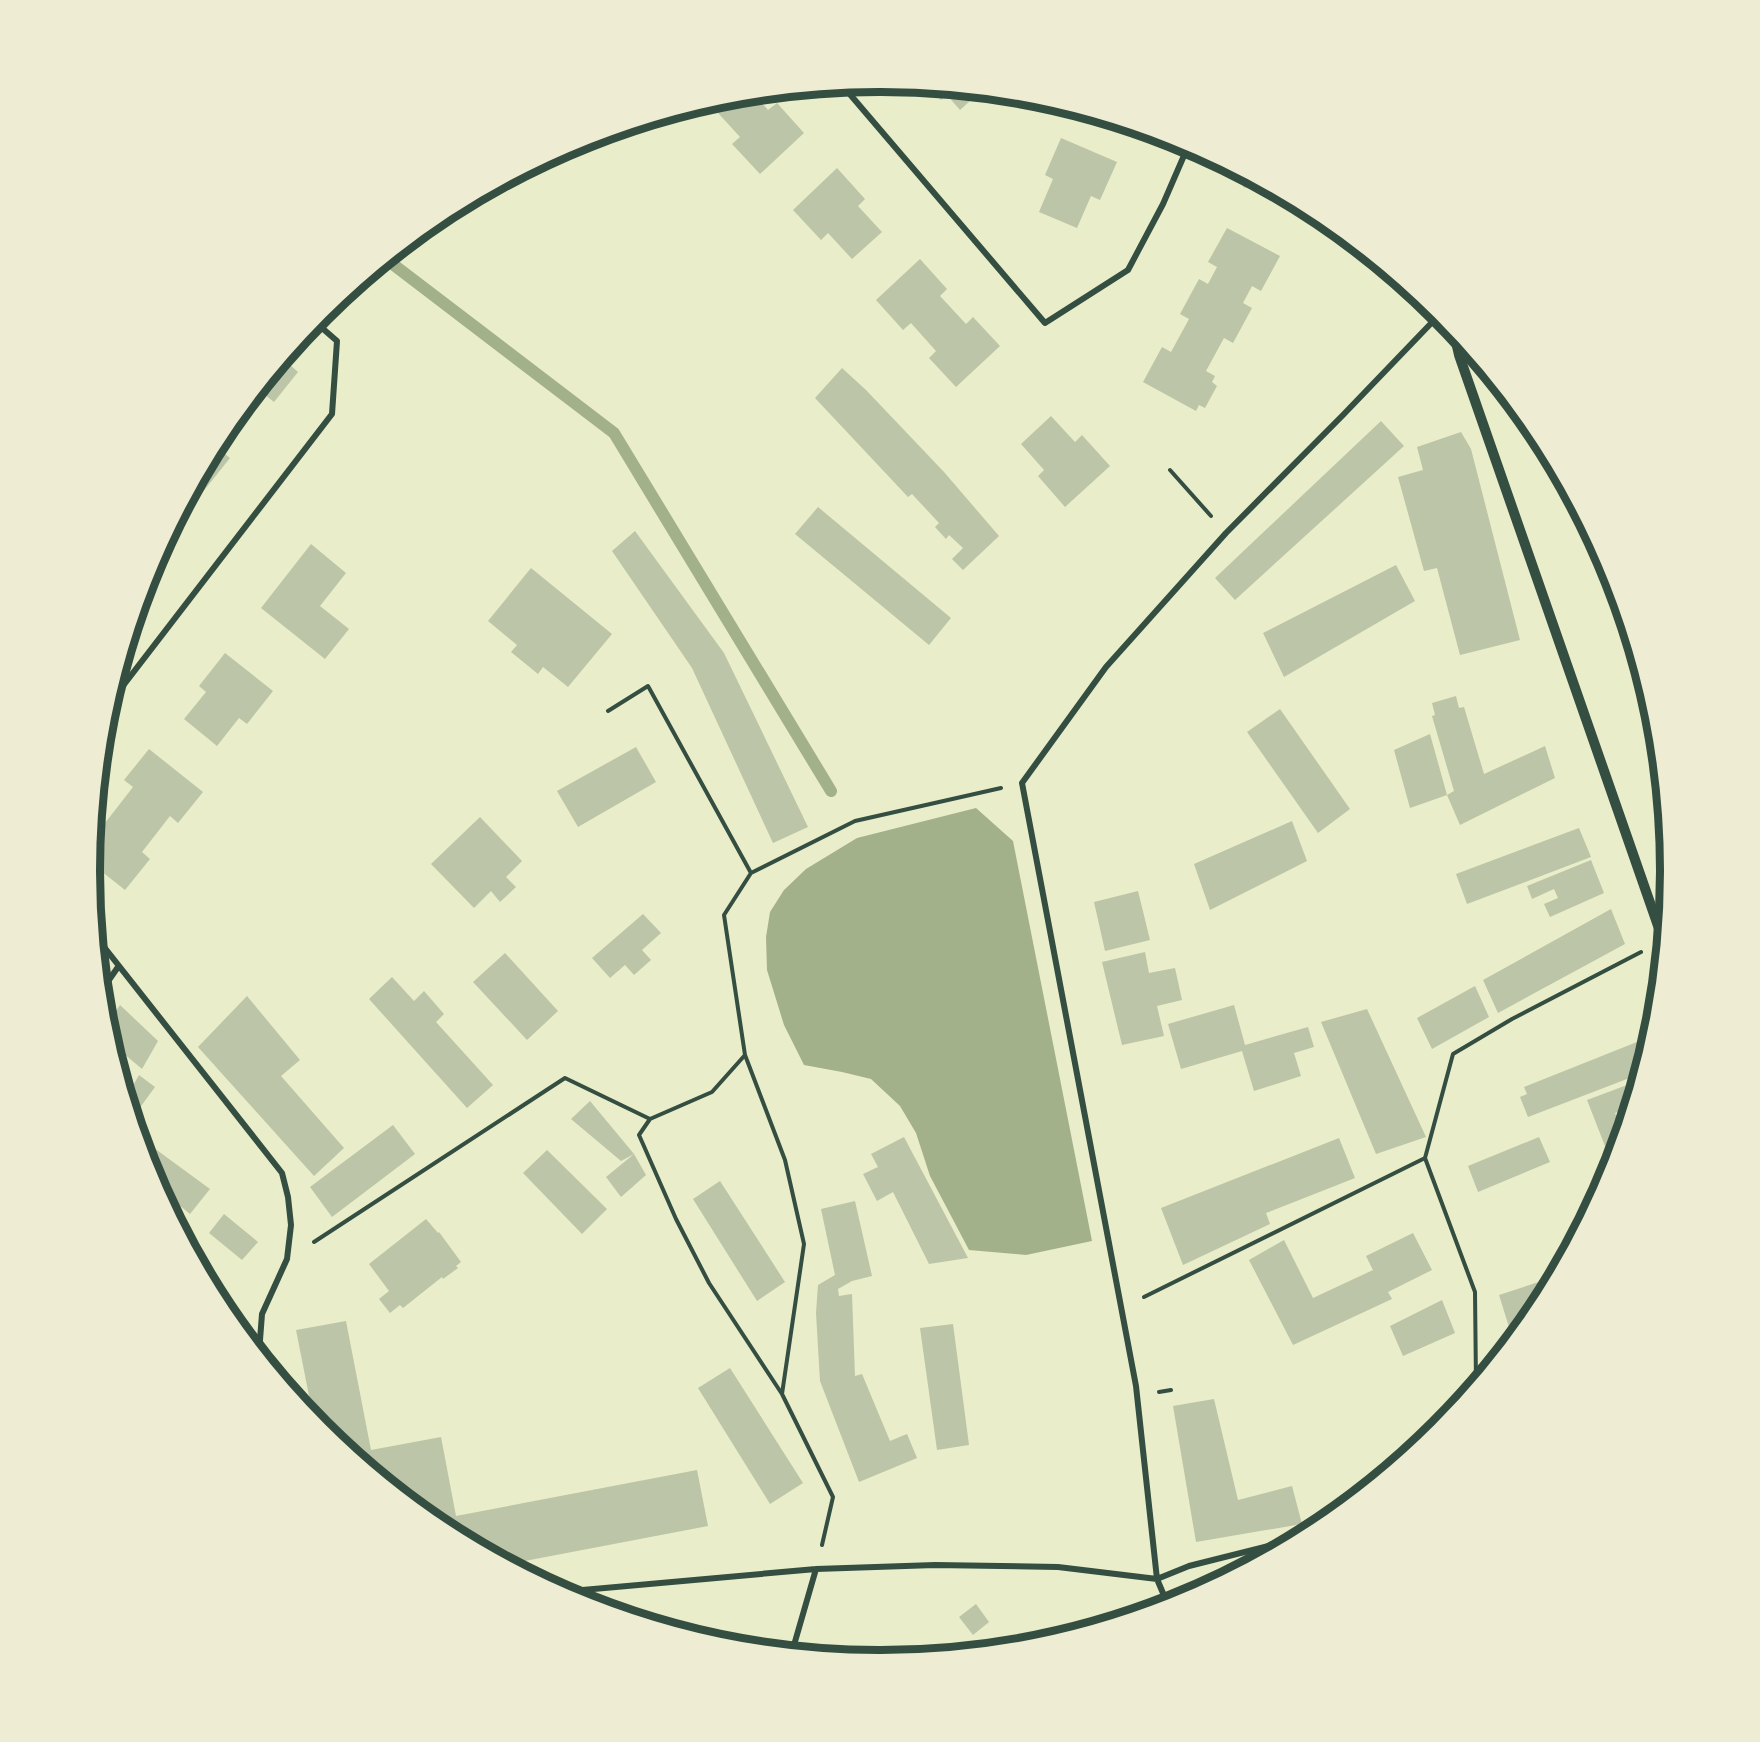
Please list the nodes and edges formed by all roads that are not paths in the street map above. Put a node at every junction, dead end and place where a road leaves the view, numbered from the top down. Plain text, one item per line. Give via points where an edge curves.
1 (849, 93) edge
2 (1185, 154) edge
3 (1433, 322) edge
4 (322, 328) edge
5 (1457, 348) edge
6 (123, 686) edge
7 (1658, 924) edge
8 (105, 948) edge
9 (118, 967) junction
10 (108, 981) edge
11 (260, 1343) edge
12 (1271, 1545) edge
13 (816, 1569) junction
14 (1157, 1579) junction
15 (580, 1590) edge
16 (1164, 1596) edge
17 (794, 1646) edge

1 - 2 street via 1046,323 1128,270
3 - 14 street via 1226,533 1106,667 1022,783 1136,1386
4 - 6 street via 338,341 332,414
5 - 7 street
8 - 9 street
9 - 10 street
9 - 11 street via 282,1173 291,1225 286,1259 262,1314
12 - 14 street via 1189,1566
13 - 14 street via 935,1565 1058,1567
13 - 15 street
13 - 17 street
14 - 16 street

